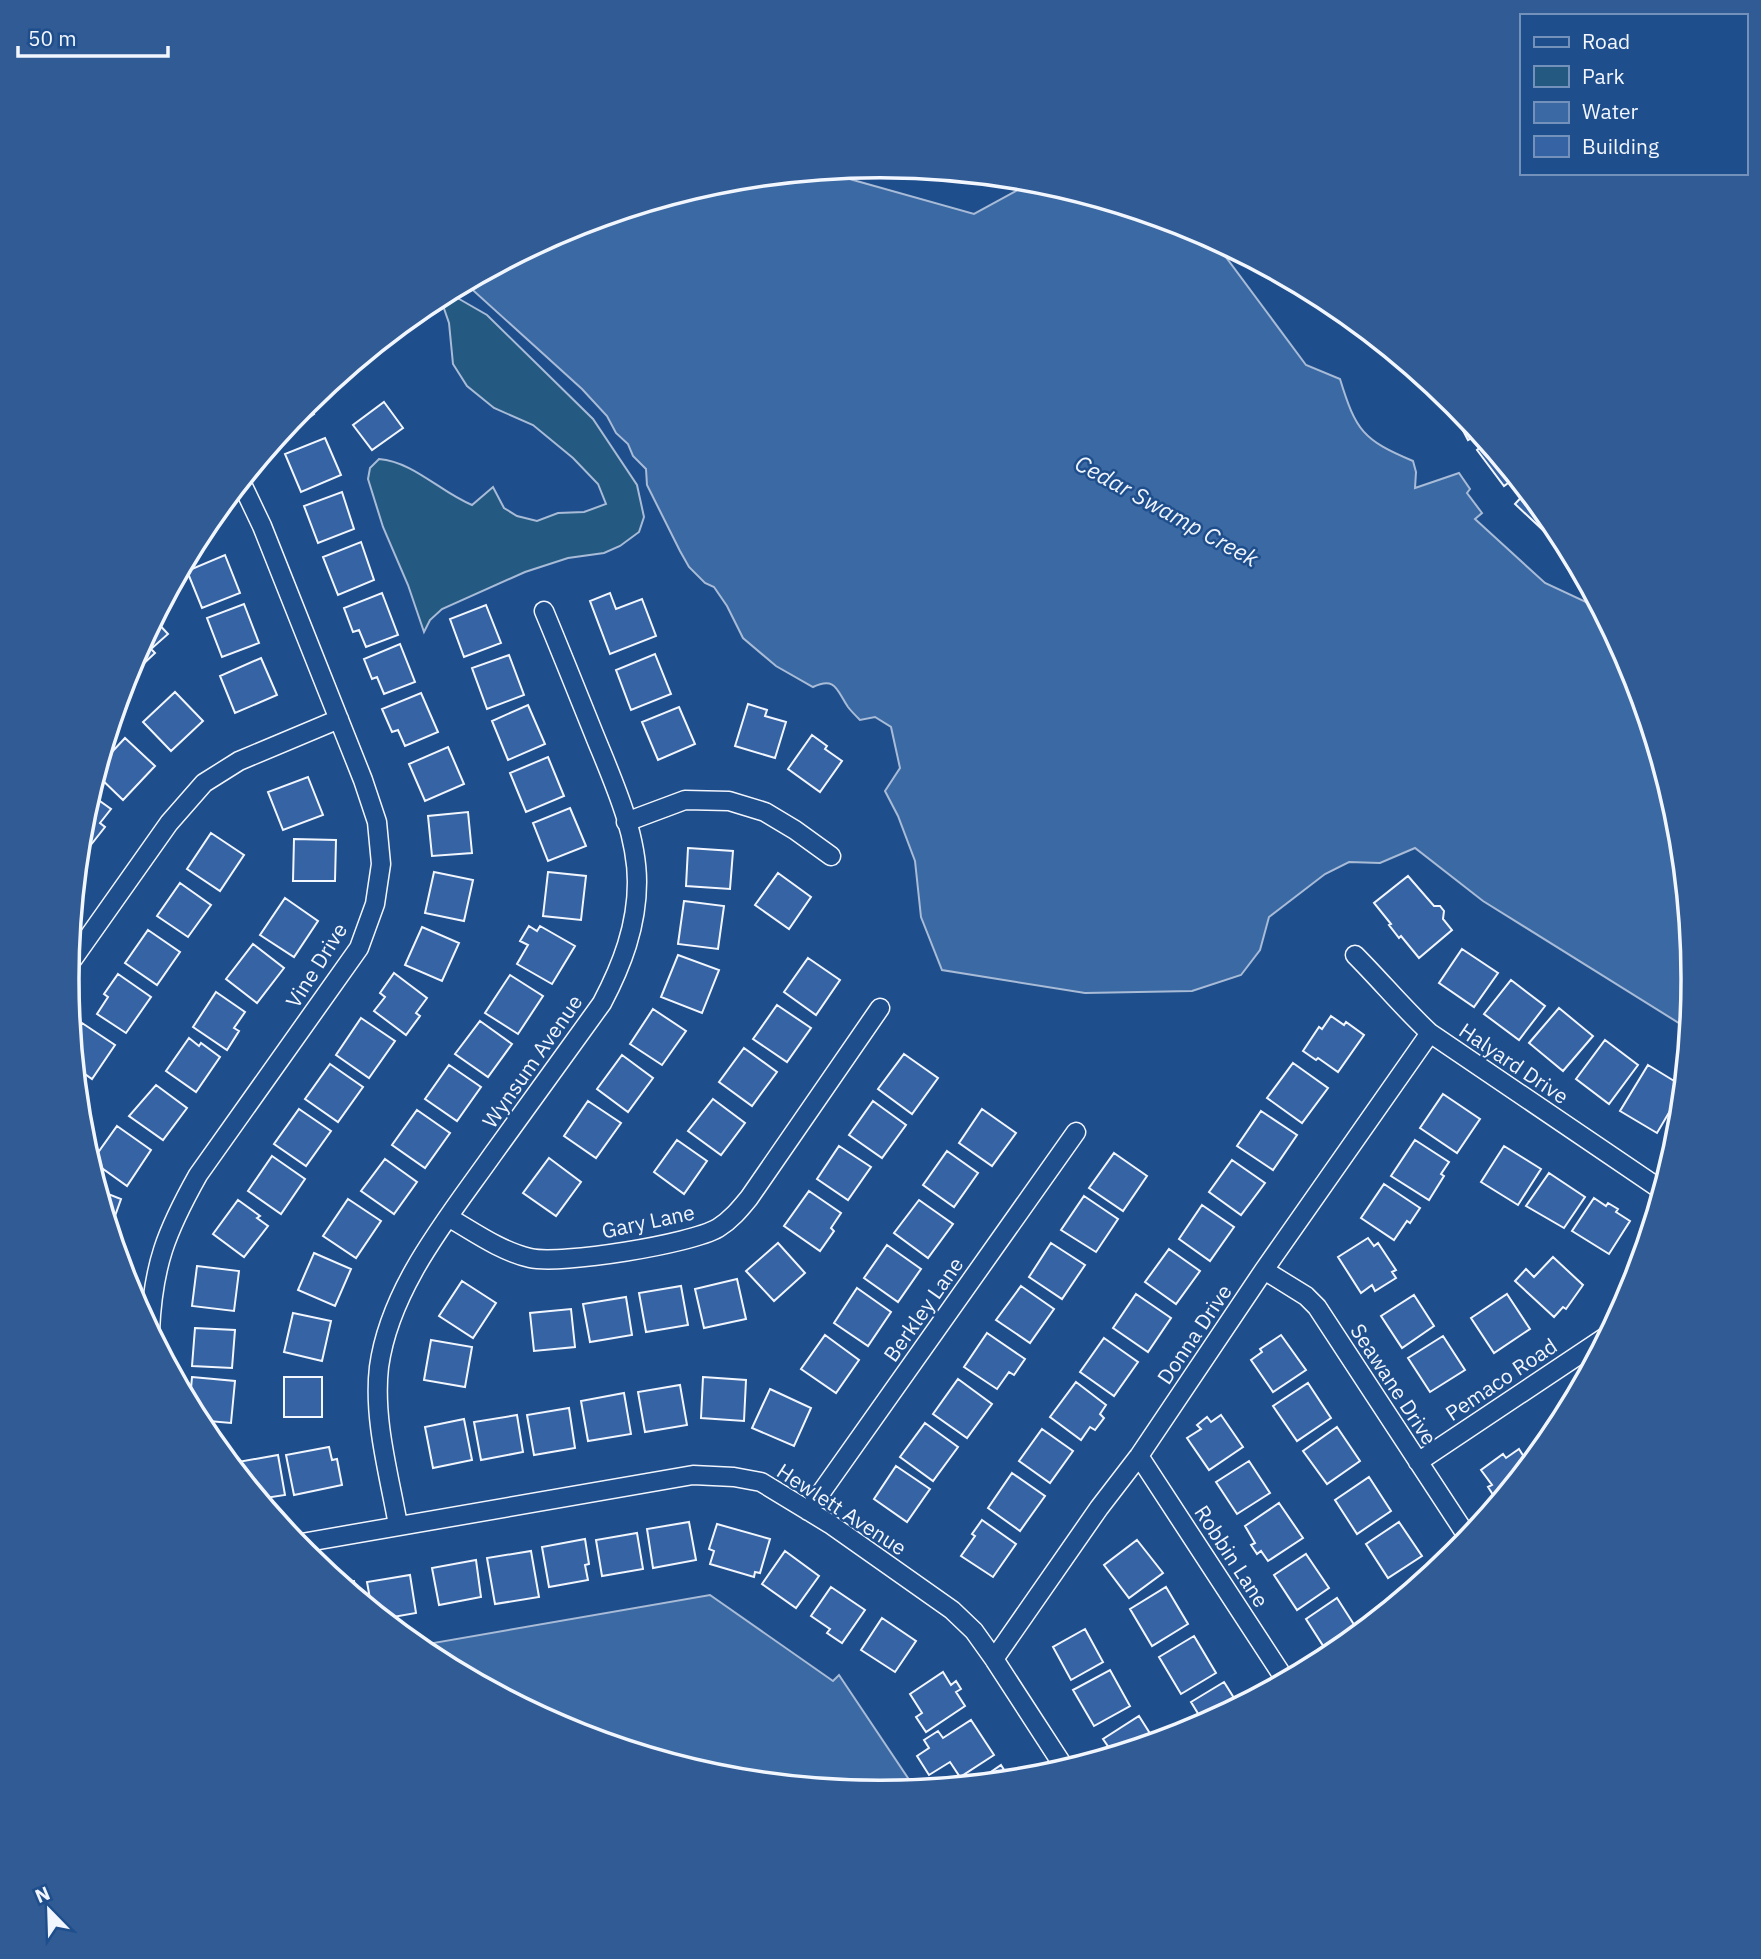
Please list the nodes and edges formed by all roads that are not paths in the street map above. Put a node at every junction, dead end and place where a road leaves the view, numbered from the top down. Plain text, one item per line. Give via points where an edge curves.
1 (245, 490) edge
2 (544, 611) dead end
3 (339, 719) junction
4 (626, 822) junction
5 (831, 856) dead end
6 (80, 949) edge
7 (1355, 955) dead end
8 (880, 1008) dead end
9 (1430, 1033) junction
10 (1076, 1132) dead end
11 (1655, 1186) edge
12 (448, 1217) junction
13 (1264, 1270) junction
14 (151, 1311) edge
15 (1595, 1343) edge
16 (1139, 1456) junction
17 (1418, 1462) junction
18 (808, 1511) junction
19 (398, 1525) junction
20 (1463, 1529) edge
21 (310, 1541) edge
22 (995, 1659) junction
23 (1281, 1674) edge
24 (1060, 1761) edge

1 - 3 street, Vine Drive
2 - 4 street, Wynsum Avenue
3 - 6 street via 239,761 204,783 169,822
3 - 14 street, Vine Drive via 377,822 381,864 375,904 359,948 184,1200 162,1247
4 - 5 street via 685,800 729,801 765,812
4 - 12 street, Wynsum Avenue via 637,881 633,926 620,968 602,1003
7 - 9 street, Halyard Drive
8 - 12 street, Gary Lane via 749,1198 718,1228 683,1240 566,1259 530,1258 499,1247
9 - 11 street, Halyard Drive
9 - 13 street, Donna Drive
10 - 18 street, Berkley Lane
12 - 19 street, Wynsum Avenue via 408,1281 383,1343 379,1413
13 - 16 street, Donna Drive
13 - 17 street, Seawane Drive via 1317,1307
15 - 17 street, Pemaco Road
16 - 22 street, Donna Drive
16 - 23 street, Robbin Lane
17 - 20 street, Seawane Drive
18 - 19 street, Hewlett Avenue via 761,1482 693,1475
18 - 22 street, Hewlett Avenue via 952,1610
19 - 21 street, Hewlett Avenue
22 - 24 street, Hewlett Avenue

